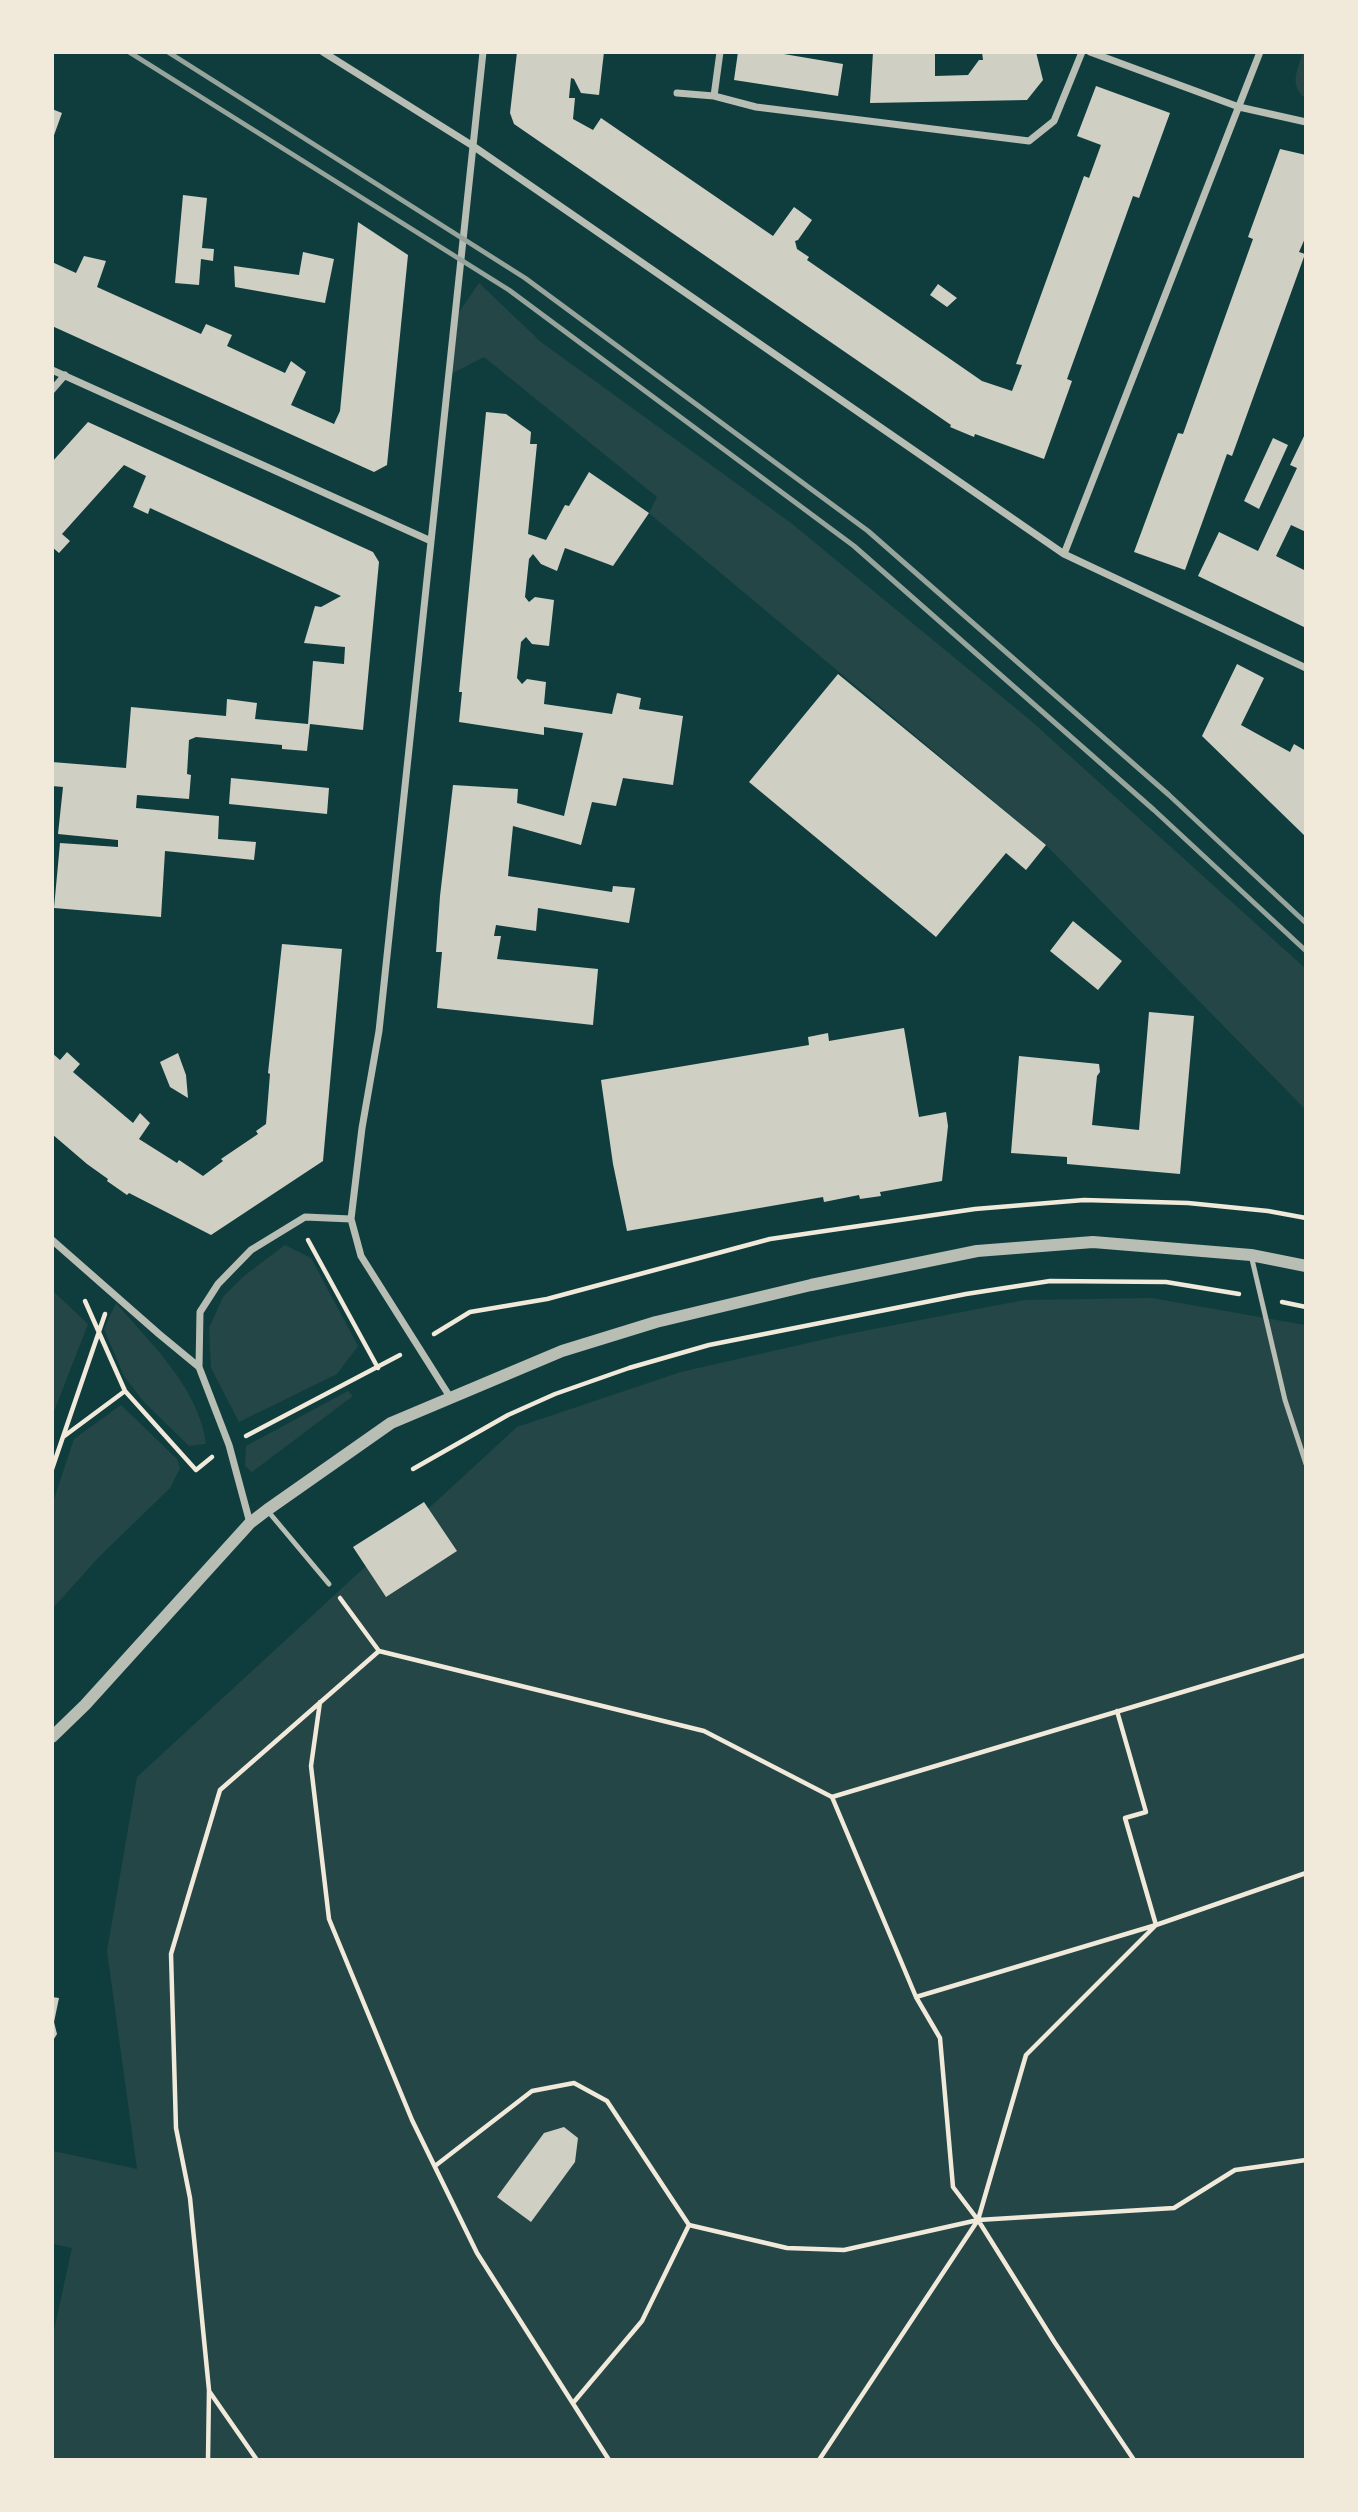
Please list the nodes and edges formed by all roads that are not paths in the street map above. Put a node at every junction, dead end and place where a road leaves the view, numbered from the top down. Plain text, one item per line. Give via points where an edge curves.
1 (323, 52) edge
2 (483, 52) edge
3 (720, 52) edge
4 (1082, 52) edge
5 (1090, 52) edge
6 (1260, 52) edge
7 (677, 93) dead end
8 (714, 96) junction
9 (1238, 107) junction
10 (1306, 122) edge
11 (473, 146) junction
12 (52, 370) edge
13 (65, 375) junction
14 (52, 390) edge
15 (431, 541) junction
16 (1064, 554) junction
17 (1306, 668) edge
18 (351, 1219) junction
19 (52, 1240) edge
20 (1251, 1255) junction
21 (1306, 1266) edge
22 (199, 1367) junction
23 (450, 1398) junction
24 (1306, 1464) edge
25 (267, 1510) junction
26 (250, 1523) junction
27 (329, 1584) road end
28 (52, 1737) edge

1 - 11 street
2 - 11 street
3 - 8 street
4 - 8 street via 1054,121 1028,141 756,107
5 - 9 street
6 - 9 street
7 - 8 street
9 - 10 street
9 - 16 street
11 - 15 street
11 - 16 street
12 - 13 street
13 - 14 street
13 - 15 street
15 - 18 street via 379,1031
16 - 17 street
18 - 22 street via 305,1217 251,1250 218,1284 200,1312
18 - 23 street via 362,1256
19 - 22 street
20 - 21 street
20 - 23 street via 1093,1242 977,1251 656,1322 562,1351
20 - 24 lane via 1285,1400
22 - 26 street via 229,1445
23 - 25 street via 391,1423
25 - 26 street
25 - 27 lane
26 - 28 street

